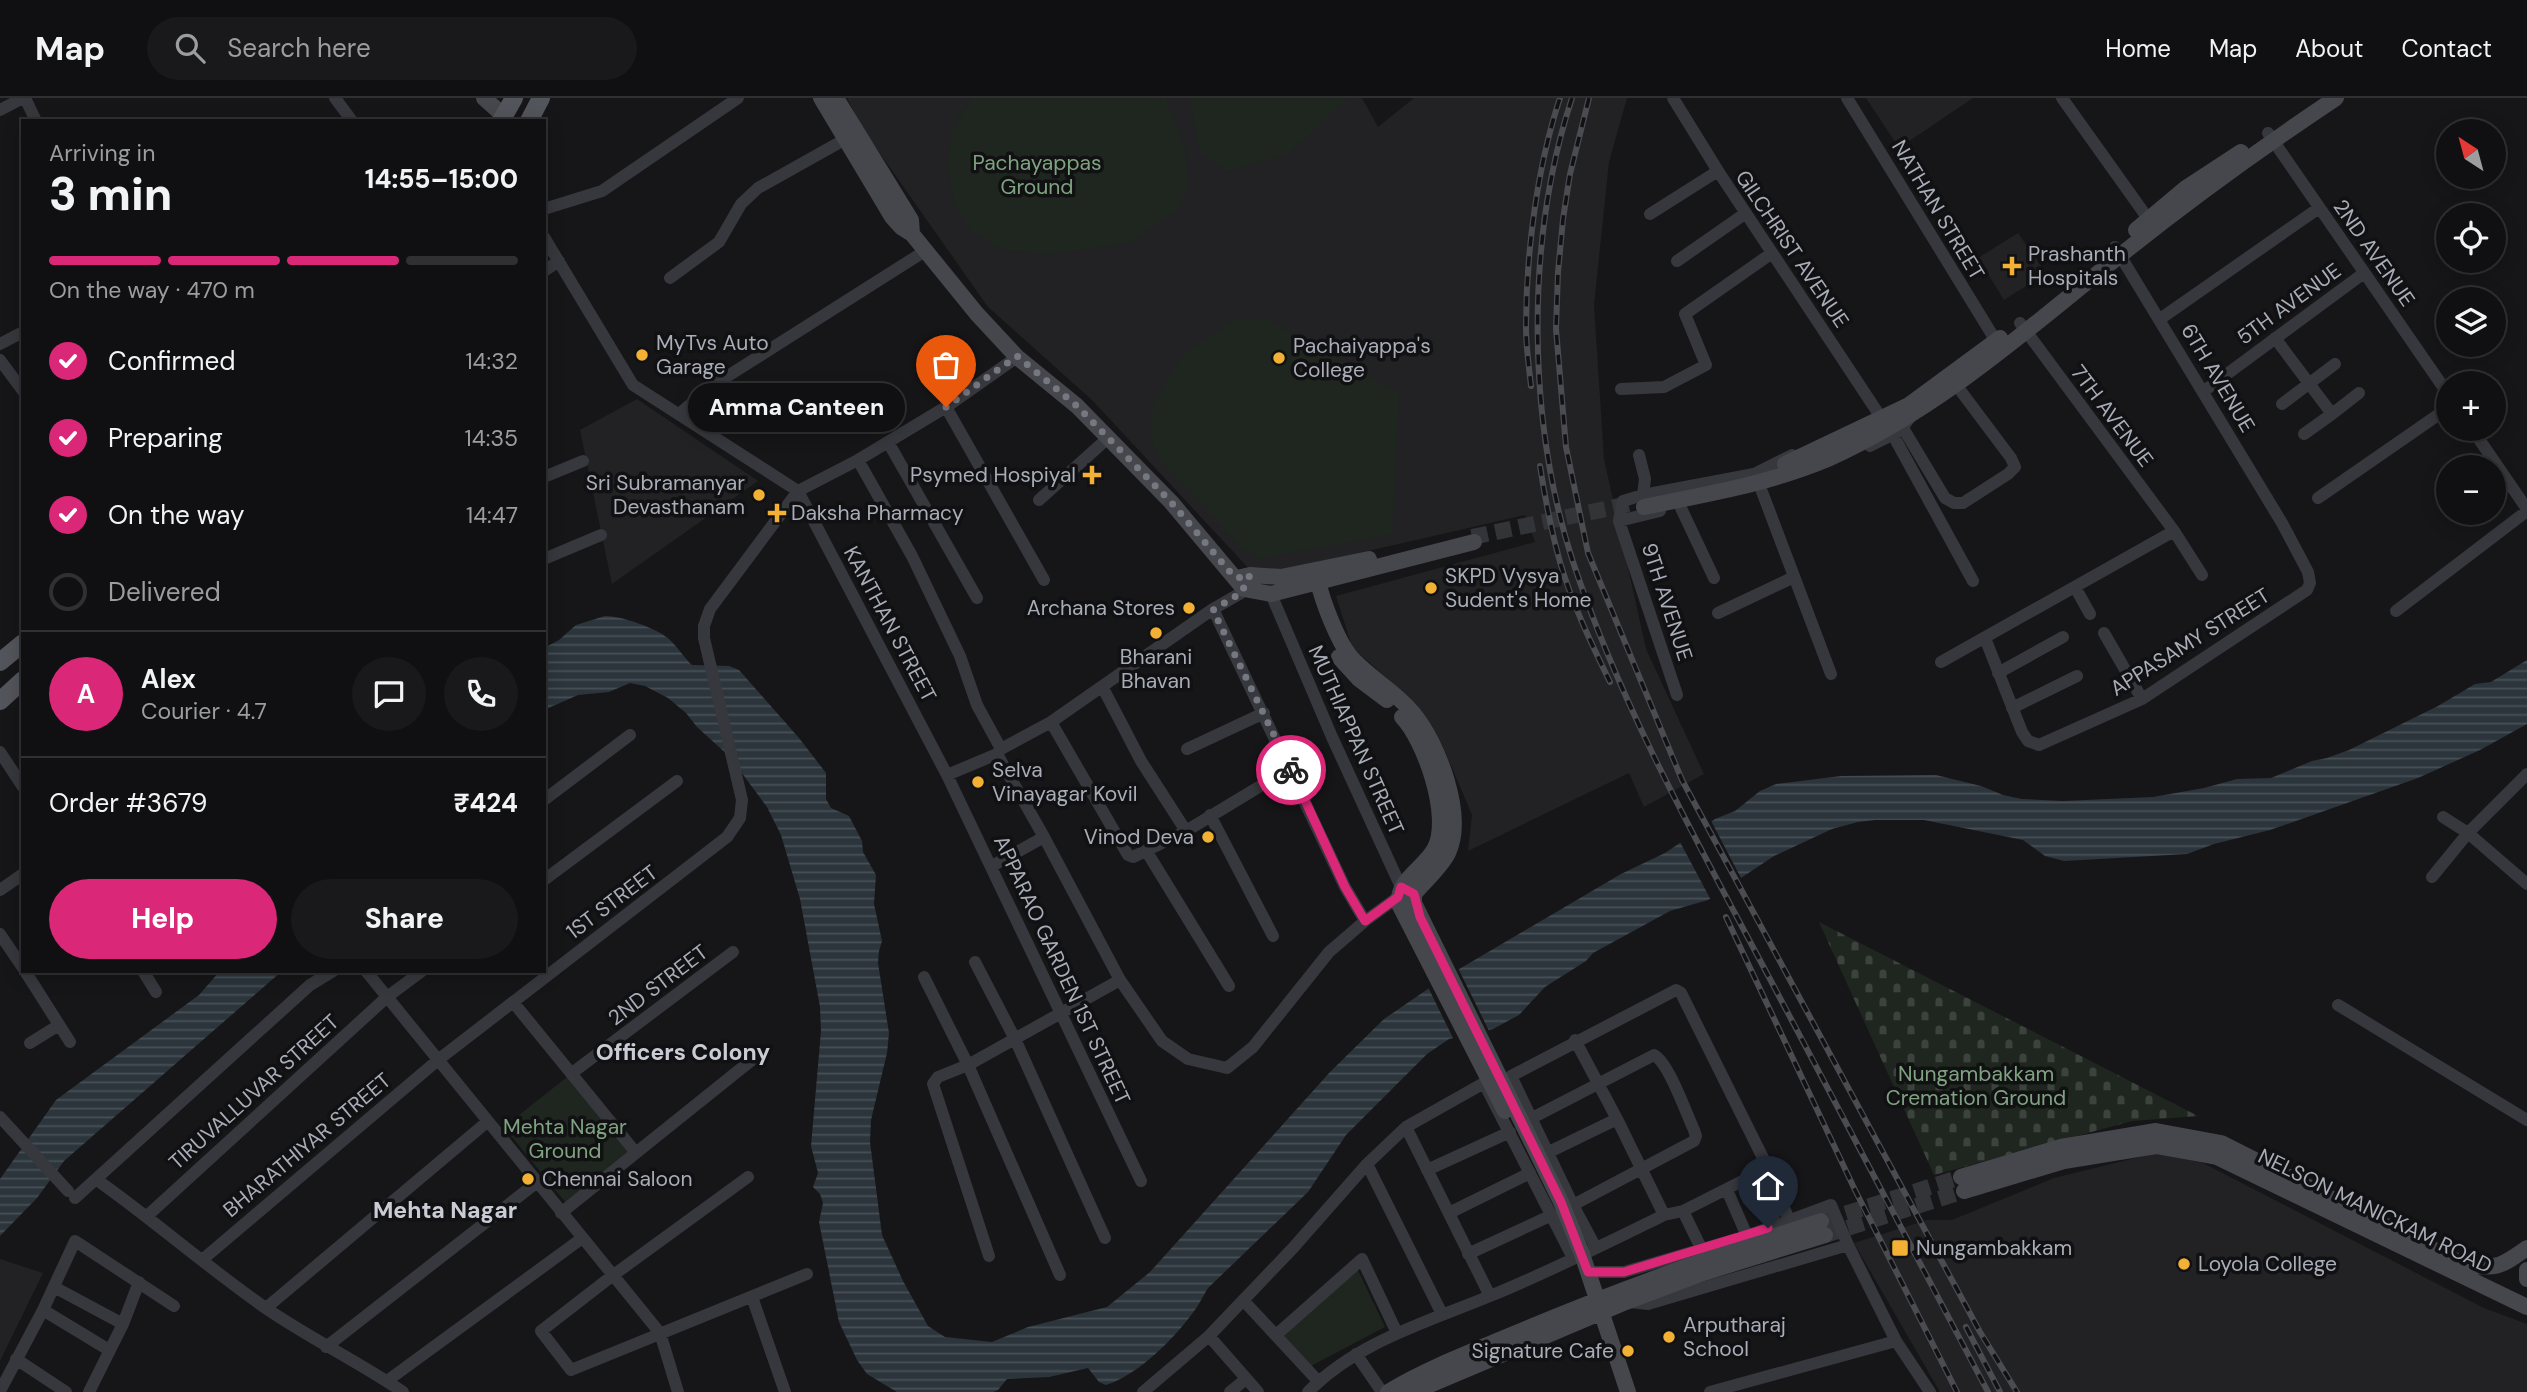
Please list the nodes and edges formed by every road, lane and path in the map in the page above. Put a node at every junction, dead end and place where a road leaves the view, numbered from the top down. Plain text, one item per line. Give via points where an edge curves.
1 (24, 98) edge
2 (335, 98) edge
3 (484, 98) edge
4 (514, 98) edge
5 (541, 98) edge
6 (738, 98) edge
7 (821, 98) edge
8 (836, 98) edge
9 (1673, 98) edge
10 (1847, 98) edge
11 (2062, 98) edge
12 (2322, 98) edge
13 (2336, 98) edge
14 (0, 110) edge
15 (502, 118) edge
16 (35, 119) edge
17 (351, 119) edge
18 (530, 119) edge
19 (851, 136) junction
20 (2270, 137) junction
21 (1718, 171) junction
22 (546, 208) edge
23 (2319, 208) junction
24 (1746, 213) junction
25 (1650, 214) dead end
26 (2148, 220) junction
27 (546, 240) edge
28 (925, 251) junction
29 (2118, 251) junction
30 (1772, 253) junction
31 (559, 261) junction
32 (1677, 261) dead end
33 (546, 270) edge
34 (2364, 273) junction
35 (670, 278) dead end
36 (2160, 319) junction
37 (2022, 327) junction
38 (21, 333) edge
39 (2276, 338) junction
40 (1996, 341) junction
41 (0, 344) edge
42 (1017, 356) junction
43 (0, 360) edge
44 (2335, 364) dead end
45 (2436, 377) edge
46 (2309, 384) junction
47 (1957, 386) junction
48 (21, 388) edge
49 (1620, 389) dead end
50 (2204, 391) junction
51 (2359, 393) dead end
52 (2282, 404) dead end
53 (946, 407) junction
54 (679, 414) junction
55 (2332, 414) junction
56 (2436, 416) edge
57 (1895, 420) junction
58 (2304, 434) dead end
59 (1108, 438) junction
60 (2480, 441) edge
61 (888, 442) junction
62 (1639, 455) dead end
63 (858, 460) junction
64 (583, 461) dead end
65 (546, 476) edge
66 (1761, 489) junction
67 (798, 491) junction
68 (1644, 498) junction
69 (2318, 498) dead end
70 (1039, 500) dead end
71 (1680, 506) junction
72 (2527, 510) edge
73 (1619, 521) junction
74 (2282, 523) joint
75 (2174, 531) junction
76 (601, 535) dead end
77 (546, 557) edge
78 (2202, 575) dead end
79 (1794, 577) junction
80 (1714, 578) dead end
81 (1044, 580) dead end
82 (1244, 581) junction
83 (1973, 581) dead end
84 (1315, 583) junction
85 (2075, 587) junction
86 (1271, 594) junction
87 (977, 598) dead end
88 (1213, 610) junction
89 (2396, 611) dead end
90 (1718, 613) dead end
91 (2090, 614) dead end
92 (2104, 633) dead end
93 (2063, 637) dead end
94 (1985, 638) junction
95 (21, 645) edge
96 (0, 662) edge
97 (1941, 662) dead end
98 (1998, 673) junction
99 (1831, 674) dead end
100 (2077, 676) dead end
101 (21, 682) edge
102 (1103, 688) junction
103 (1677, 695) dead end
104 (2142, 699) junction
105 (0, 701) edge
106 (2012, 708) junction
107 (1264, 713) junction
108 (1051, 722) junction
109 (630, 735) dead end
110 (1187, 749) dead end
111 (0, 752) edge
112 (999, 752) junction
113 (1290, 768) junction
114 (2527, 774) edge
115 (947, 775) junction
116 (677, 781) dead end
117 (21, 784) edge
118 (546, 798) edge
119 (1210, 815) junction
120 (2443, 817) dead end
121 (1186, 831) junction
122 (2468, 833) junction
123 (1044, 837) junction
124 (1147, 852) junction
125 (992, 866) junction
126 (21, 875) edge
127 (2432, 877) dead end
128 (546, 879) edge
129 (2527, 884) edge
130 (0, 890) edge
131 (1404, 893) junction
132 (1365, 921) junction
133 (0, 934) edge
134 (1273, 936) dead end
135 (733, 952) dead end
136 (975, 962) dead end
137 (21, 966) edge
138 (26, 973) edge
139 (144, 973) edge
140 (330, 973) edge
141 (368, 973) edge
142 (419, 973) edge
143 (924, 977) dead end
144 (1120, 980) junction
145 (1229, 986) dead end
146 (156, 992) dead end
147 (387, 998) junction
148 (513, 1002) junction
149 (2338, 1005) dead end
150 (1061, 1013) junction
151 (59, 1025) junction
152 (1015, 1039) junction
153 (1576, 1040) junction
154 (30, 1042) dead end
155 (70, 1042) dead end
156 (758, 1055) dead end
157 (438, 1060) junction
158 (968, 1065) junction
159 (572, 1073) junction
160 (1598, 1083) junction
161 (0, 1117) edge
162 (1532, 1118) junction
163 (1617, 1119) junction
164 (2527, 1120) edge
165 (487, 1122) junction
166 (1406, 1126) junction
167 (1510, 1132) junction
168 (2206, 1148) junction
169 (1549, 1152) junction
170 (636, 1153) junction
171 (1367, 1164) junction
172 (1768, 1168) junction
173 (1427, 1170) junction
174 (1642, 1170) junction
175 (1531, 1173) junction
176 (748, 1177) dead end
177 (97, 1180) junction
178 (1140, 1181) dead end
179 (536, 1183) junction
180 (1963, 1184) tunnel mouth
181 (1727, 1190) junction
182 (1573, 1205) junction
183 (1683, 1211) junction
184 (561, 1213) junction
185 (1449, 1213) junction
186 (1552, 1215) junction
187 (1664, 1215) junction
188 (147, 1216) junction
189 (1790, 1220) junction
190 (1747, 1236) junction
191 (1105, 1238) dead end
192 (581, 1239) junction
193 (1848, 1245) junction
194 (2527, 1248) edge
195 (1702, 1250) junction
196 (1584, 1253) junction
197 (1468, 1254) junction
198 (989, 1256) dead end
199 (202, 1260) junction
200 (2527, 1270) edge
201 (1588, 1272) junction
202 (807, 1274) dead end
203 (1060, 1275) dead end
204 (612, 1276) junction
205 (2527, 1279) edge
206 (139, 1282) junction
207 (54, 1287) junction
208 (1490, 1296) junction
209 (752, 1297) junction
210 (1243, 1300) junction
211 (1626, 1302) junction
212 (1599, 1305) junction
213 (174, 1306) dead end
214 (2527, 1307) edge
215 (266, 1308) junction
216 (43, 1310) junction
217 (1442, 1314) junction
218 (123, 1324) junction
219 (660, 1333) junction
220 (1397, 1333) junction
221 (1276, 1335) junction
222 (1209, 1336) junction
223 (1896, 1341) junction
224 (326, 1347) junction
225 (109, 1350) junction
226 (1356, 1354) junction
227 (16, 1359) junction
228 (1246, 1380) junction
229 (387, 1381) junction
230 (1318, 1381) junction
231 (0, 1391) edge
232 (66, 1392) edge
233 (89, 1392) edge
234 (403, 1392) edge
235 (678, 1392) edge
236 (785, 1392) edge
237 (1143, 1392) edge
238 (1230, 1392) edge
239 (1258, 1392) edge
240 (1308, 1392) edge
241 (1382, 1392) edge
242 (1388, 1392) edge
243 (1413, 1392) edge
244 (1628, 1392) edge
245 (1710, 1392) edge
246 (1930, 1392) edge

1 - 14 street
1 - 16 street
2 - 17 street
3 - 15 street
4 - 15 main road
5 - 18 main road
6 - 22 street via 602,191
7 - 19 street
8 - 19 street
9 - 21 street, GILCHRIST AVENUE
10 - 40 street, NATHAN STREET
11 - 26 street
12 - 20 street
13 - 20 street
19 - 28 street via 911,220 912,234
19 - 35 street via 758,188 741,204 719,242
20 - 23 street, 2ND AVENUE
20 - 26 street via 2186,188
20 - 29 street
21 - 24 street, GILCHRIST AVENUE
21 - 25 street
23 - 34 street, 2ND AVENUE
23 - 36 street
24 - 30 street, GILCHRIST AVENUE
24 - 32 street
26 - 29 street
27 - 31 street
28 - 42 street
28 - 54 street via 712,386
29 - 36 street, 6TH AVENUE
29 - 37 street
30 - 49 street via 1685,314 1706,365 1664,387
30 - 57 street, GILCHRIST AVENUE
31 - 33 street
31 - 54 street via 634,385
34 - 39 street, 5TH AVENUE
34 - 45 street, 2ND AVENUE
36 - 50 street, 6TH AVENUE
37 - 40 street
37 - 47 street
37 - 75 street, 7TH AVENUE
38 - 41 street
39 - 46 street
39 - 50 street, 5TH AVENUE
40 - 57 street
42 - 53 street
42 - 59 street
43 - 48 street
44 - 46 street
46 - 52 street
46 - 55 street
47 - 57 street
47 - 57 street via 2015,467 1963,503 1945,498
50 - 74 street, 6TH AVENUE
51 - 55 street
53 - 61 street
53 - 81 street
54 - 67 street
55 - 58 street
56 - 69 street
57 - 66 street via 1875,444
57 - 68 street via 1757,478
57 - 83 street
59 - 70 street
59 - 82 street
60 - 72 street
61 - 63 street
61 - 87 street
62 - 68 street
63 - 67 street
63 - 112 street via 912,556
64 - 65 street
66 - 71 street
66 - 79 street
67 - 115 street, KANTHAN STREET
67 - 148 street, 1ST STREET via 712,605 704,626 742,800 738,823 714,848
68 - 73 street via 1623,502
71 - 73 street
71 - 80 street
72 - 89 street
73 - 103 street, 9TH AVENUE
74 - 104 street, APPASAMY STREET via 2308,572 2307,590
75 - 78 street, 7TH AVENUE
75 - 85 street
76 - 77 street
79 - 90 street
79 - 99 street
82 - 84 street via 1473,540
82 - 86 street
82 - 88 street
84 - 86 street
84 - 131 street via 1350,656 1414,714 1440,759 1450,793 1453,826 1448,853
85 - 91 street
85 - 94 street
86 - 131 street, MUTHIAPPAN STREET
88 - 102 street
88 - 107 street
92 - 104 street
93 - 98 street
94 - 97 street
94 - 98 street
95 - 96 main road
98 - 106 street
100 - 106 street
101 - 105 main road
102 - 108 street
102 - 121 street via 1141,761
104 - 106 street, APPASAMY STREET via 2039,745 2028,741
107 - 110 street
107 - 113 street
108 - 112 street
108 - 124 street via 1128,855
109 - 118 street
111 - 117 street
112 - 115 street
112 - 123 street
113 - 119 street
113 - 132 street
114 - 122 street
115 - 125 street, APPARAO GARDEN 1ST STREET
116 - 128 street
119 - 121 street
119 - 134 street
120 - 122 street
121 - 124 street
122 - 127 street
122 - 129 street
123 - 125 street
123 - 144 street
124 - 145 street
125 - 150 street, APPARAO GARDEN 1ST STREET
126 - 130 street
131 - 132 street
131 - 196 street
132 - 144 street via 1329,952 1253,1047 1227,1068 1188,1059 1162,1041
133 - 137 street
135 - 159 street, 2ND STREET
136 - 152 street
138 - 151 street
139 - 146 street
140 - 177 street via 310,985
141 - 147 street
142 - 147 street, TIRUVALLUVAR STREET
143 - 158 street
144 - 150 street
147 - 157 street
147 - 188 street, TIRUVALLUVAR STREET
148 - 157 street, 1ST STREET
148 - 159 street
149 - 164 street
150 - 152 street
150 - 178 street, APPARAO GARDEN 1ST STREET
151 - 154 street
151 - 155 street
152 - 158 street
152 - 191 street
153 - 160 street
153 - 162 street via 1511,1076
153 - 172 street via 1676,989
156 - 170 street
157 - 165 street
157 - 199 street, BHARATHIYAR STREET
158 - 198 street via 938,1077 933,1084
158 - 203 street
159 - 170 street
160 - 162 street
160 - 163 street
160 - 174 street via 1654,1055 1666,1070 1696,1136
161 - 177 street via 71,1195
162 - 169 street
163 - 169 street
163 - 174 street
165 - 179 street
165 - 215 street
166 - 167 street via 1484,1083
166 - 171 street
166 - 173 street
167 - 173 street
167 - 175 street
168 - 180 street via 2156,1146
168 - 194 street, NELSON MANICKAM ROAD via 2221,1143 2462,1264 2501,1266
168 - 214 street, NELSON MANICKAM ROAD
169 - 182 street
170 - 184 street
171 - 210 street
171 - 217 street
172 - 181 street
172 - 189 street
173 - 185 street
174 - 182 street
174 - 187 street
175 - 185 street
175 - 186 street
176 - 204 street
177 - 188 street
179 - 184 street
179 - 224 street
181 - 183 street
181 - 190 street
182 - 196 street
183 - 187 street
183 - 195 street
184 - 192 street
185 - 197 street
186 - 196 street
186 - 197 street
187 - 196 street
188 - 199 street
189 - 190 street
189 - 193 street via 1831,1205
190 - 195 street
192 - 204 street
192 - 229 street
193 - 211 street via 1648,1304
193 - 223 street
195 - 201 street via 1624,1272
196 - 201 street
196 - 208 street
197 - 208 street
199 - 215 street
200 - 205 street
201 - 212 street
202 - 209 street
204 - 219 street
204 - 219 street via 541,1331 571,1370
206 - 207 street via 75,1241
206 - 213 street
206 - 218 street
207 - 216 street
207 - 218 street
208 - 217 street
209 - 219 street
209 - 236 street
210 - 221 street
210 - 222 street
211 - 212 street
211 - 212 street via 1823,1228 1695,1262
212 - 242 street via 1419,1373
212 - 243 street
212 - 244 street
215 - 224 street
216 - 225 street
216 - 227 street
217 - 220 street
218 - 225 street
219 - 235 street
220 - 221 street via 1362,1259
220 - 226 street
221 - 230 street
222 - 228 street
222 - 237 street
223 - 245 street
223 - 246 street
224 - 229 street
225 - 233 street
226 - 230 street
226 - 241 street
227 - 231 street
227 - 232 street
228 - 238 street
228 - 239 street
229 - 234 street
230 - 240 street

